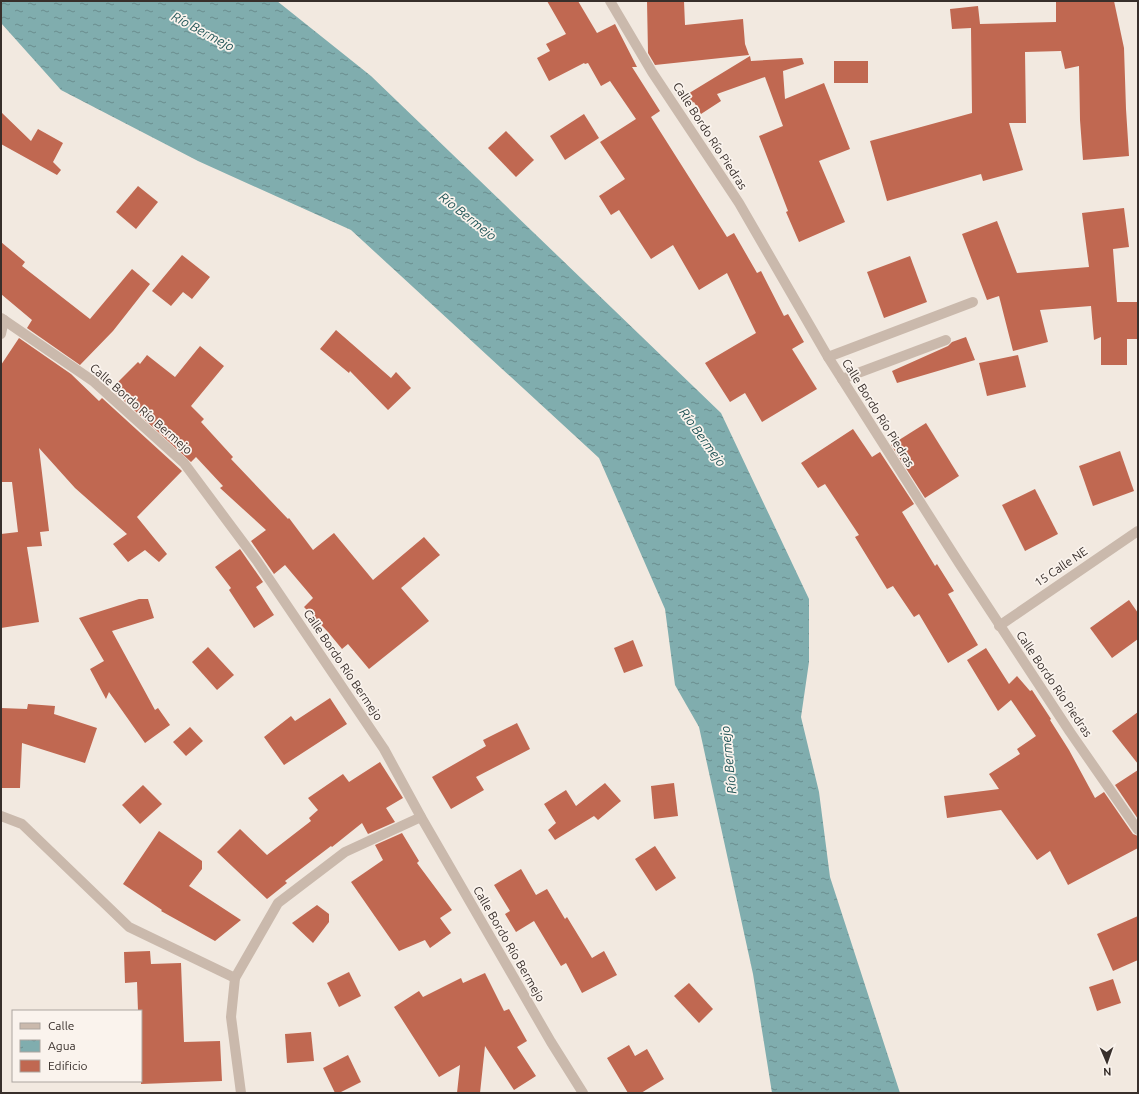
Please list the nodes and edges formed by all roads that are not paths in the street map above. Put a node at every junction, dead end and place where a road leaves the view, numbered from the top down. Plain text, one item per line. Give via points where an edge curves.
1 (610, 1) edge
2 (973, 302) dead end
3 (3, 319) edge
4 (1, 334) edge
5 (946, 340) dead end
6 (828, 357) junction
7 (842, 379) junction
8 (1138, 531) edge
9 (999, 626) junction
10 (1, 816) edge
11 (421, 817) junction
12 (1138, 830) edge
13 (235, 978) junction
14 (241, 1093) edge
15 (583, 1093) edge

1 - 6 street, Calle Bordo Río Piedras via 652,72 738,203
2 - 6 street
3 - 4 street
3 - 11 street, Calle Bordo Río Bermejo via 93,381 184,463 257,561 384,749
5 - 7 street
6 - 7 street, Calle Bordo Río Piedras
7 - 9 street, Calle Bordo Río Piedras
8 - 9 street, 15 Calle NE
9 - 12 street, Calle Bordo Río Piedras
10 - 13 street via 22,824 129,927
11 - 13 street via 345,852 278,903
11 - 15 street, Calle Bordo Río Bermejo
13 - 14 street via 231,1017

